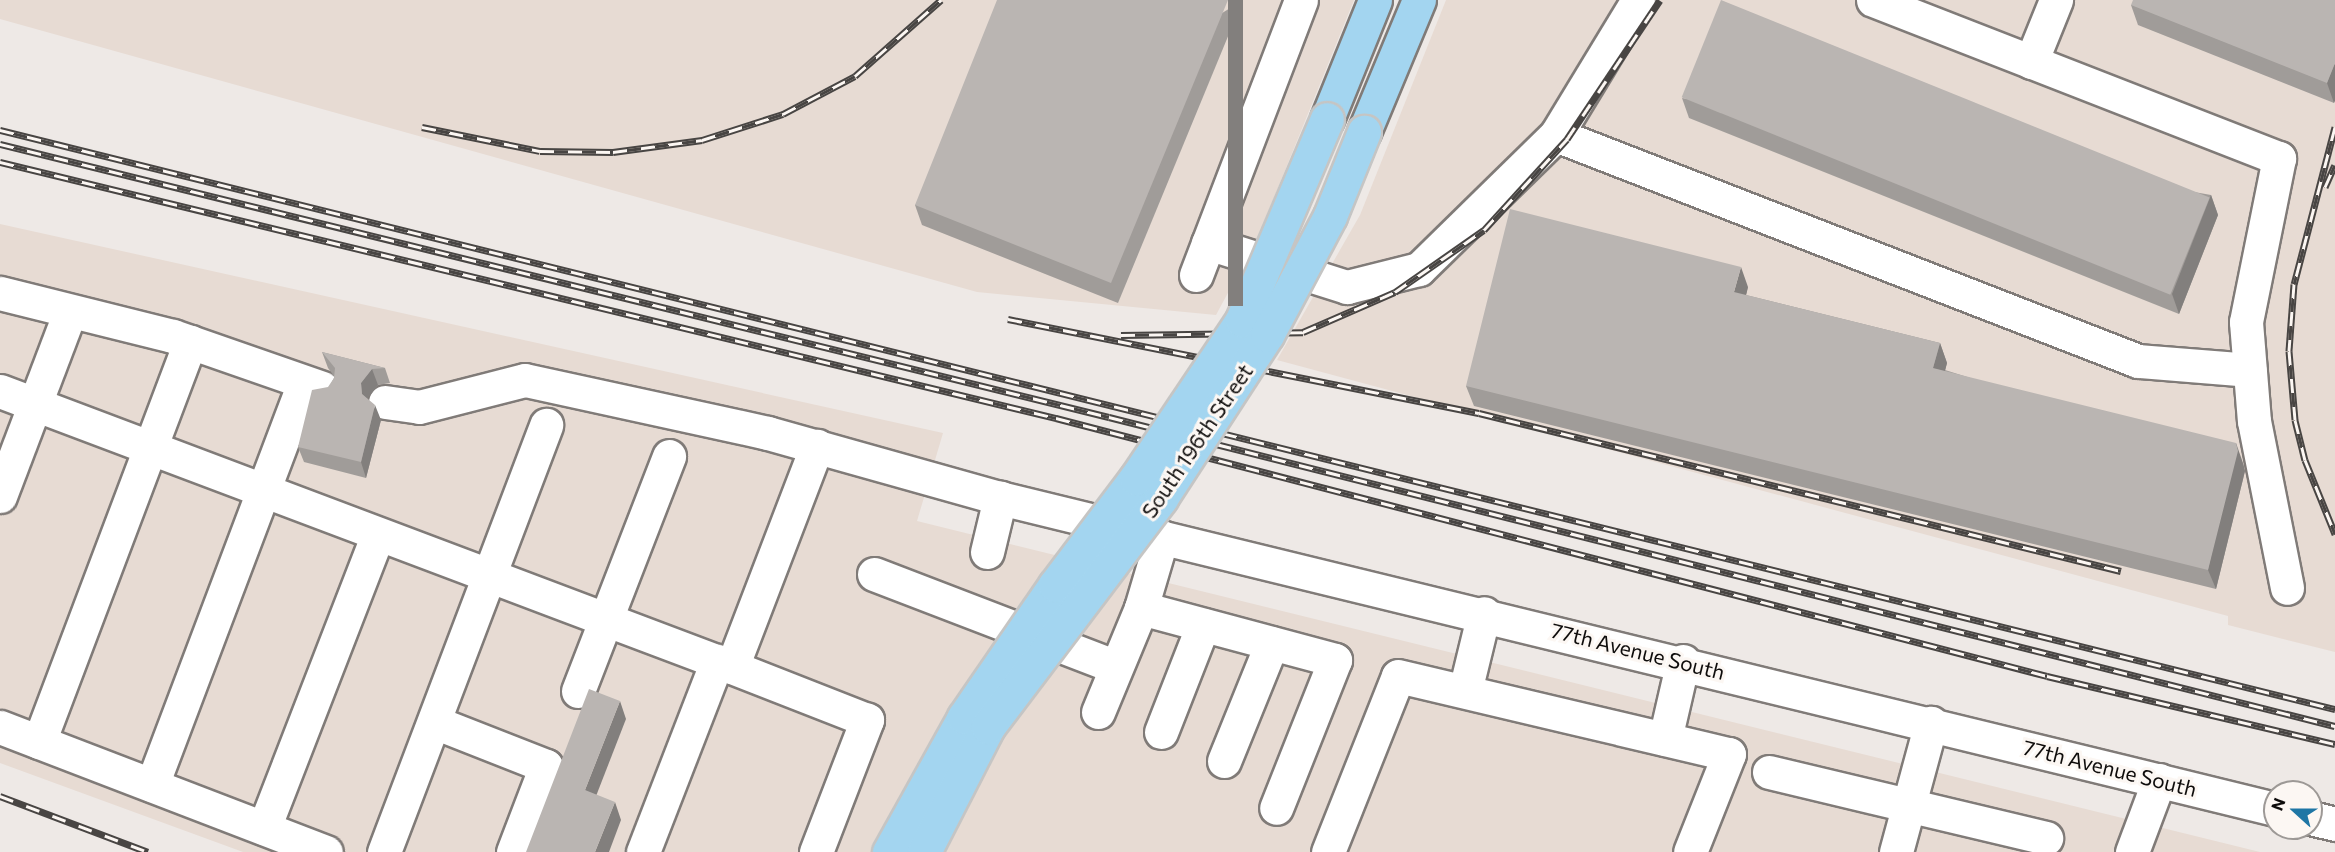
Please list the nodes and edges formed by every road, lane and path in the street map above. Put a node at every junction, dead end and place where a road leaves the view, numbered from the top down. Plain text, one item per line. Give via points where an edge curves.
1 (1301, 0) edge
2 (1375, 0) edge
3 (1419, 0) edge
4 (1638, 0) edge
5 (1873, 0) edge
6 (2056, 0) edge
7 (2031, 62) junction
8 (1556, 135) junction
9 (1208, 243) junction
10 (1196, 275) dead end
11 (0, 293) edge
12 (70, 312) junction
13 (190, 342) junction
14 (2250, 370) junction
15 (0, 391) edge
16 (385, 402) dead end
17 (35, 404) junction
18 (546, 425) dead end
19 (817, 446) junction
20 (151, 448) junction
21 (669, 456) dead end
22 (265, 491) junction
23 (0, 496) edge
24 (1000, 498) junction
25 (378, 534) junction
26 (1162, 537) junction
27 (987, 552) dead end
28 (874, 574) dead end
29 (489, 575) junction
30 (2287, 588) dead end
31 (1141, 608) junction
32 (1484, 613) junction
33 (606, 620) junction
34 (1203, 625) junction
35 (1272, 643) junction
36 (1683, 661) junction
37 (724, 664) junction
38 (1116, 667) junction
39 (578, 691) dead end
40 (1464, 691) junction
41 (1098, 712) dead end
42 (434, 722) junction
43 (1931, 723) junction
44 (0, 727) edge
45 (1161, 732) dead end
46 (1665, 739) junction
47 (39, 741) junction
48 (1224, 761) dead end
49 (1769, 772) dead end
50 (2159, 780) junction
51 (152, 785) junction
52 (1908, 805) junction
53 (2263, 806) edge
54 (1276, 808) dead end
55 (264, 828) junction
56 (2046, 838) dead end
57 (326, 852) edge
58 (384, 852) edge
59 (513, 852) edge
60 (643, 852) edge
61 (816, 852) edge
62 (889, 852) edge
63 (924, 852) edge
64 (1328, 852) edge
65 (1690, 852) edge
66 (1896, 852) edge
67 (2132, 852) edge

1 - 9 street
2 - 62 main road, South 196th Street, bridge via 1242,320 1136,478 1055,585 964,717
3 - 63 main road, South 196th Street, bridge via 1330,216 1267,335 1161,498 988,727
4 - 8 street
5 - 7 street
6 - 7 street
7 - 14 street via 2279,158 2246,322
8 - 9 street via 1419,269 1347,287
8 - 14 street via 2138,361
9 - 10 street
11 - 12 street
12 - 13 street
12 - 17 street
13 - 20 street
13 - 22 street via 313,386
14 - 30 street via 2254,421
15 - 17 street
16 - 19 street, 77th Avenue South via 419,407 525,380
17 - 20 street
17 - 23 street
18 - 29 street
19 - 24 street, 77th Avenue South
19 - 37 street
20 - 22 street
20 - 47 street
21 - 33 street
22 - 25 street
22 - 51 street
24 - 26 street, 77th Avenue South
24 - 27 street
25 - 29 street
25 - 55 street
26 - 31 street
26 - 32 street, 77th Avenue South
28 - 38 street
29 - 33 street
29 - 42 street
31 - 34 street
31 - 38 street
32 - 36 street, 77th Avenue South
32 - 40 street
33 - 37 street
33 - 39 street
34 - 35 street
34 - 45 street
35 - 48 street
35 - 54 street via 1335,660
36 - 43 street, 77th Avenue South
36 - 46 street
37 - 60 street
37 - 61 street via 867,720
38 - 41 street
40 - 46 street
40 - 64 street via 1398,676
42 - 58 street
42 - 59 street via 546,766
43 - 50 street, 77th Avenue South
43 - 52 street
44 - 47 street
46 - 65 street via 1729,754
47 - 51 street
49 - 52 street
50 - 53 street, 77th Avenue South
50 - 67 street
51 - 55 street
52 - 56 street
52 - 66 street
55 - 57 street

